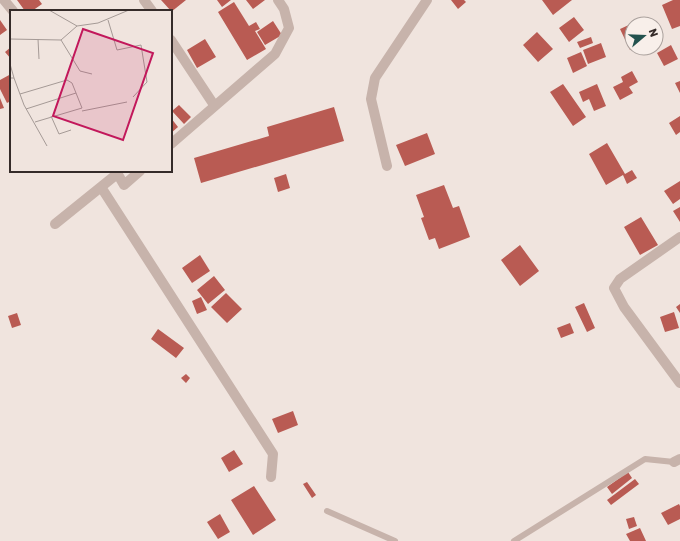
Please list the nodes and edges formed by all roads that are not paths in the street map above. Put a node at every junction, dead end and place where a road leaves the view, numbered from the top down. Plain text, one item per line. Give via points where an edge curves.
1 (4, 0) edge
2 (144, 0) edge
3 (278, 0) edge
4 (427, 0) edge
5 (12, 10) edge
6 (151, 10) edge
7 (172, 42) edge
8 (214, 105) junction
9 (172, 143) edge
10 (387, 166) dead end
11 (117, 172) edge
12 (139, 172) edge
13 (101, 187) junction
14 (55, 224) dead end
15 (680, 237) edge
16 (680, 383) edge
17 (677, 460) edge
18 (271, 477) dead end
19 (327, 511) dead end
20 (395, 541) edge
21 (514, 541) edge

1 - 5 street
2 - 6 street
3 - 8 street via 284,9 289,28 274,54
4 - 10 street via 375,78 371,99
7 - 8 street
8 - 9 street
11 - 12 street via 124,185
11 - 13 street
13 - 14 street
13 - 18 street via 273,454
15 - 16 street via 620,279 614,288 624,307
17 - 21 lane via 645,459
19 - 20 lane

